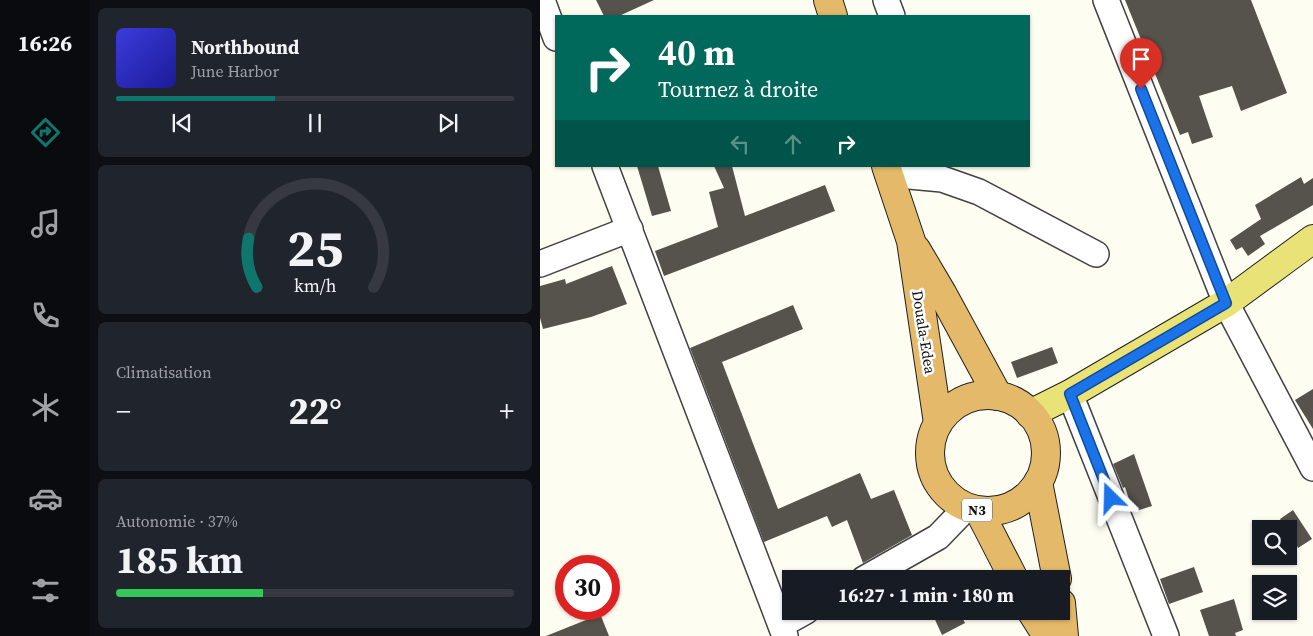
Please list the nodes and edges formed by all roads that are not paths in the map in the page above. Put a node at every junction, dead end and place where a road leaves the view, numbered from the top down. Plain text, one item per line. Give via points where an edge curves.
1 (542, 0) edge
2 (828, 0) edge
3 (886, 0) edge
4 (1106, 0) edge
5 (834, 15) edge
6 (892, 15) edge
7 (555, 35) edge
8 (605, 167) edge
9 (887, 170) edge
10 (630, 229) junction
11 (1313, 239) edge
12 (911, 241) junction
13 (1096, 254) dead end
14 (540, 264) edge
15 (1226, 303) junction
16 (1070, 394) junction
17 (998, 396) junction
18 (1030, 414) junction
19 (938, 423) junction
20 (1313, 468) edge
21 (1038, 482) junction
22 (973, 509) junction
23 (880, 570) edge
24 (1009, 570) edge
25 (1054, 570) edge
26 (796, 620) edge
27 (1037, 620) edge
28 (1062, 620) edge
29 (783, 631) edge
30 (1047, 636) edge
31 (1064, 636) edge
32 (1166, 636) edge

1 - 7 street
2 - 5 highway
3 - 6 street
4 - 15 street
8 - 10 street
9 - 12 highway, Douala-Edea / N3
9 - 13 street via 942,179 979,192
10 - 14 street
10 - 29 street
11 - 15 main road
12 - 17 highway, Douala-Edea / N3
12 - 19 highway, Douala-Edea / N3
15 - 16 main road
15 - 20 street
16 - 18 main road
16 - 32 street
17 - 18 highway, N3 via 1021,406
17 - 19 highway, N3 via 975,396 954,405
18 - 21 highway, N3 via 1038,424 1046,447
19 - 22 highway, N3 via 930,446 932,472 946,493
21 - 22 highway, N3 via 1013,506 996,511
21 - 25 highway, N3
22 - 23 street via 938,537
22 - 24 highway, N3
26 - 29 street
27 - 30 highway
28 - 31 highway

